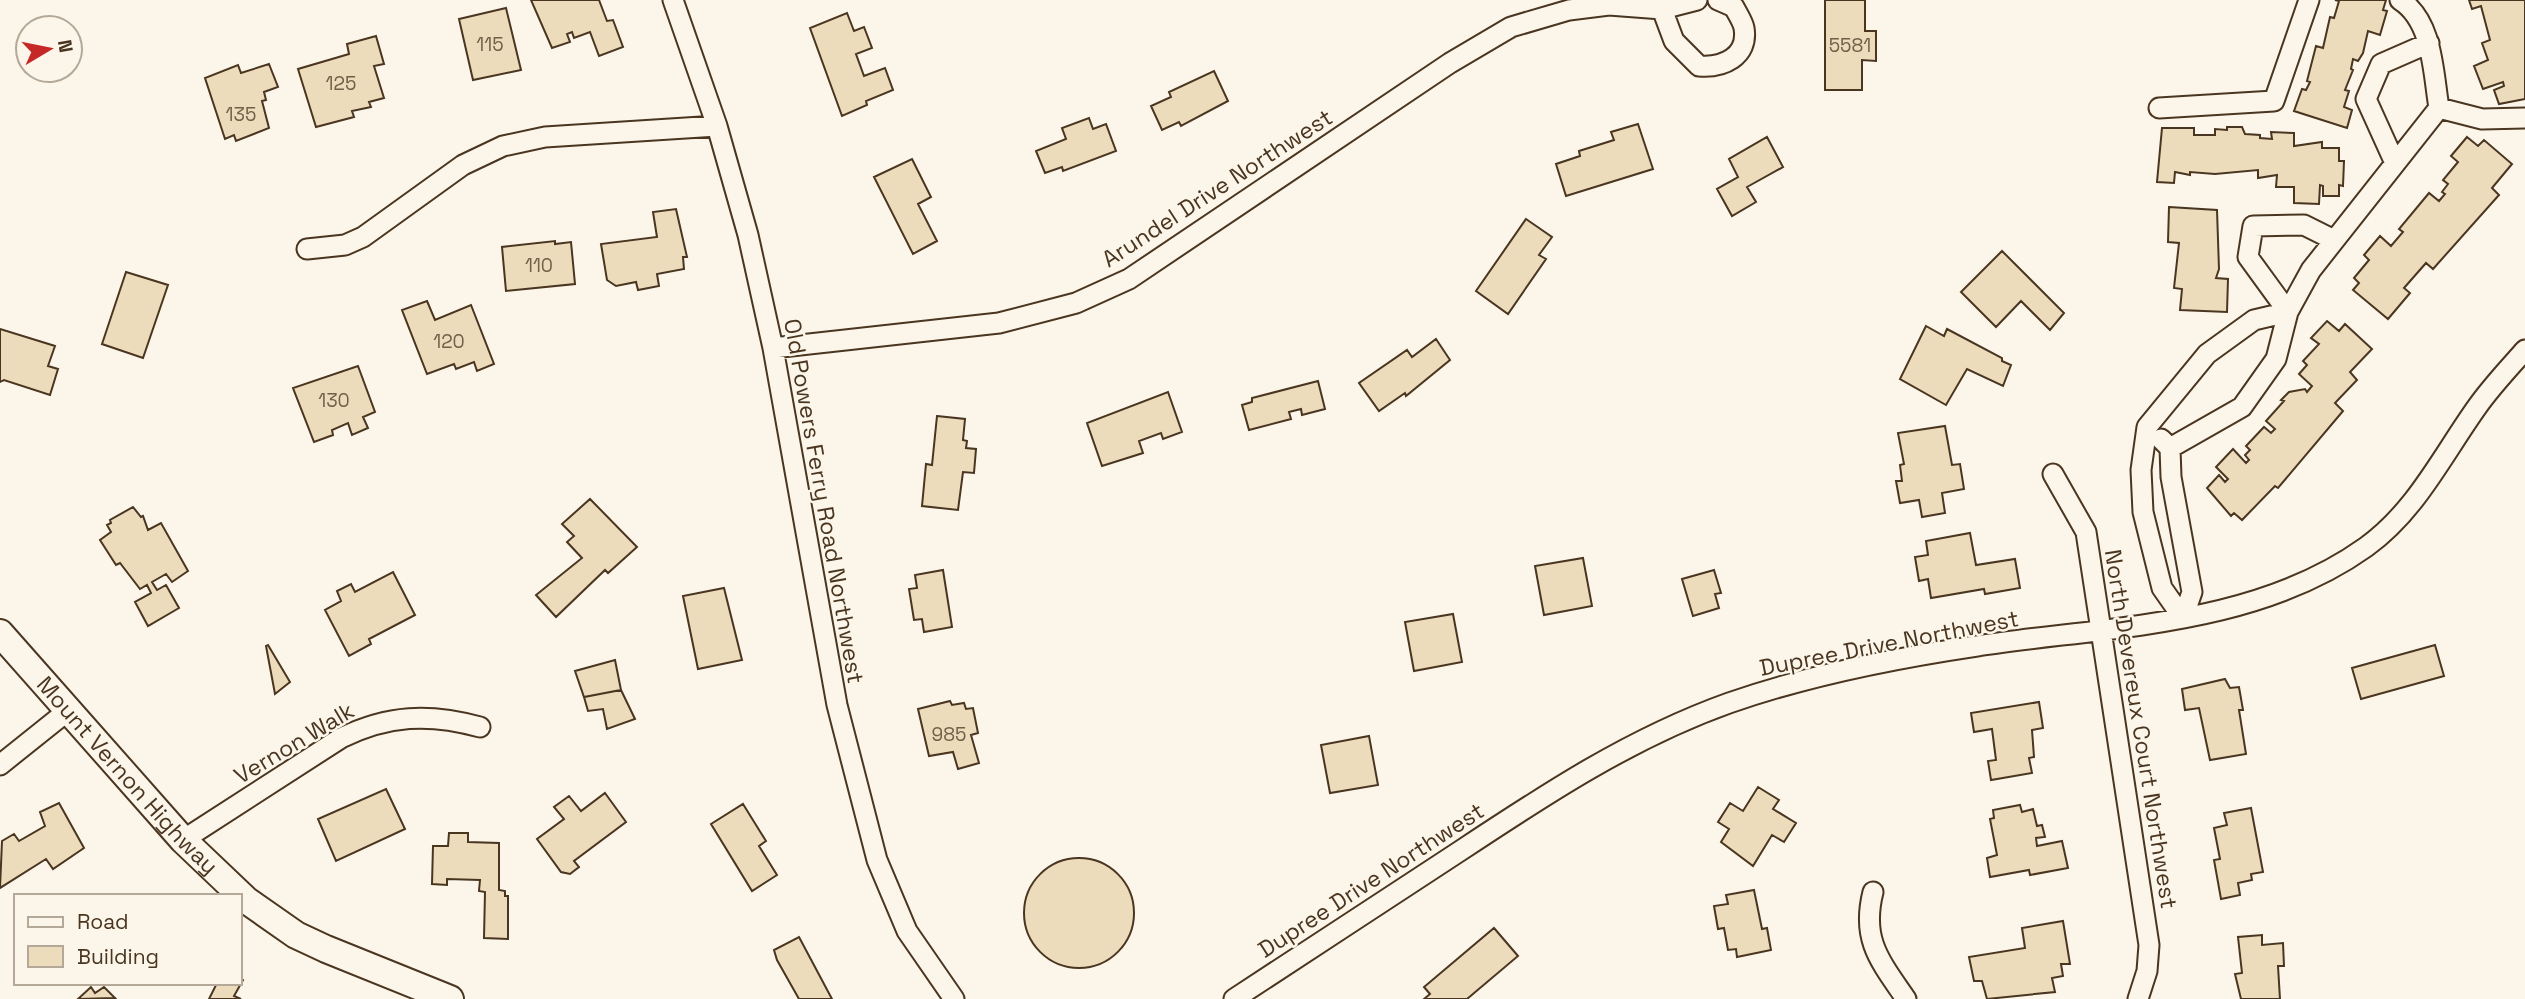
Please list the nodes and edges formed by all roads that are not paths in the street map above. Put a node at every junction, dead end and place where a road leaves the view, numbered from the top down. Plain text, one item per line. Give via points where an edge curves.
1 (673, 0) edge
2 (1697, 0) edge
3 (1717, 0) edge
4 (2309, 0) edge
5 (2400, 0) edge
6 (1662, 9) junction
7 (2429, 43) junction
8 (2159, 108) dead end
9 (2439, 108) junction
10 (2525, 118) edge
11 (717, 125) junction
12 (2395, 163) junction
13 (2334, 240) junction
14 (307, 249) dead end
15 (2288, 312) junction
16 (773, 348) junction
17 (2525, 349) edge
18 (2147, 427) junction
19 (2170, 448) junction
20 (2053, 474) dead end
21 (2183, 618) junction
22 (2102, 630) junction
23 (0, 634) edge
24 (70, 709) junction
25 (480, 727) dead end
26 (0, 765) edge
27 (183, 840) junction
28 (1873, 892) dead end
29 (240, 894) edge
30 (242, 896) edge
31 (450, 999) edge
32 (954, 999) edge
33 (1234, 999) edge
34 (1906, 999) edge
35 (2138, 999) edge

1 - 11 street, Old Powers Ferry Road Northwest
2 - 6 street, Arundel Drive Northwest
3 - 6 street via 1734,7 1744,29 1740,51 1714,67 1699,66 1674,41
4 - 8 street via 2274,101
5 - 7 street via 2413,8
6 - 16 street, Arundel Drive Northwest via 1595,6 1511,27 1450,63 1129,279 1076,303 999,323
7 - 9 street
7 - 12 street via 2381,64 2365,99
9 - 10 street via 2482,119
9 - 12 street
11 - 14 street via 545,137 502,146 463,164 363,237 345,245
11 - 16 street, Old Powers Ferry Road Northwest
12 - 13 street
13 - 15 street
13 - 15 street via 2304,225 2253,226 2248,257
15 - 18 street via 2254,320 2207,354
15 - 19 street via 2276,359 2242,407
16 - 32 street, Old Powers Ferry Road Northwest via 837,705 877,860 907,930
17 - 21 street, Dupree Drive Northwest via 2478,405 2418,496 2367,547 2318,577 2270,596
18 - 19 street
18 - 21 street via 2141,470 2143,512 2162,588
19 - 21 street via 2192,592
20 - 22 street, North Devereux Court Northwest via 2086,533
21 - 22 street, Dupree Drive Northwest
22 - 33 street, Dupree Drive Northwest via 1975,646 1800,681 1729,703 1657,733 1564,783
22 - 35 street, North Devereux Court Northwest via 2149,945
23 - 24 street, Mount Vernon Highway
24 - 26 street
24 - 27 street, Mount Vernon Highway
25 - 27 street, Vernon Walk via 419,716 363,727
27 - 29 street, Mount Vernon Highway
28 - 34 street via 1871,942
30 - 31 street, Mount Vernon Highway via 296,935

